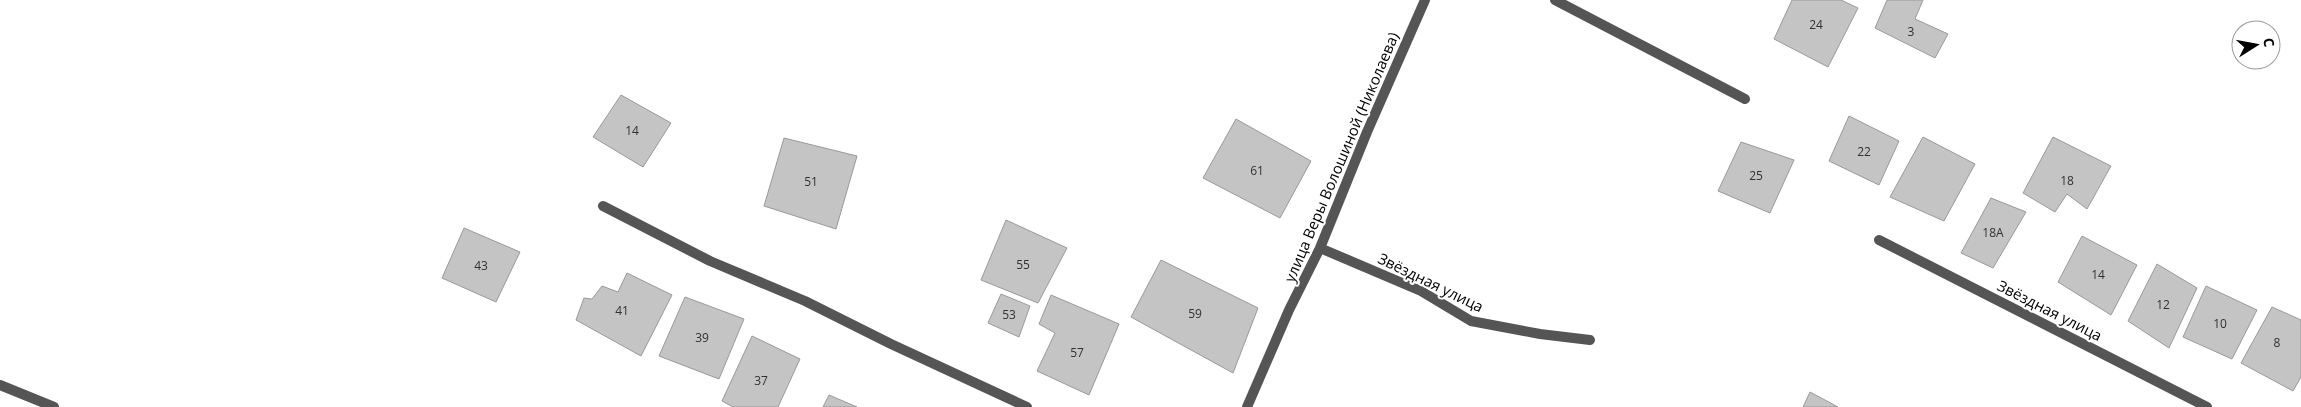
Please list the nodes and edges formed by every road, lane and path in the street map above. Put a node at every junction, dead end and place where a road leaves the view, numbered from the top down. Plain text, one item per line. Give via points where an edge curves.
1 (1425, 0) edge
2 (1555, 0) edge
3 (1745, 99) dead end
4 (603, 206) dead end
5 (1879, 240) dead end
6 (1320, 248) junction
7 (1590, 340) dead end
8 (0, 385) edge
9 (54, 407) edge
10 (1027, 407) edge
11 (1246, 407) edge
12 (2207, 407) edge

1 - 6 street, улица Веры Волошиной (Николаева)
2 - 3 street
4 - 10 street via 710,261 805,301
5 - 12 street, Звёздная улица
6 - 7 street, Звёздная улица via 1421,291 1471,321
6 - 11 street, улица Веры Волошиной (Николаева)
8 - 9 street

